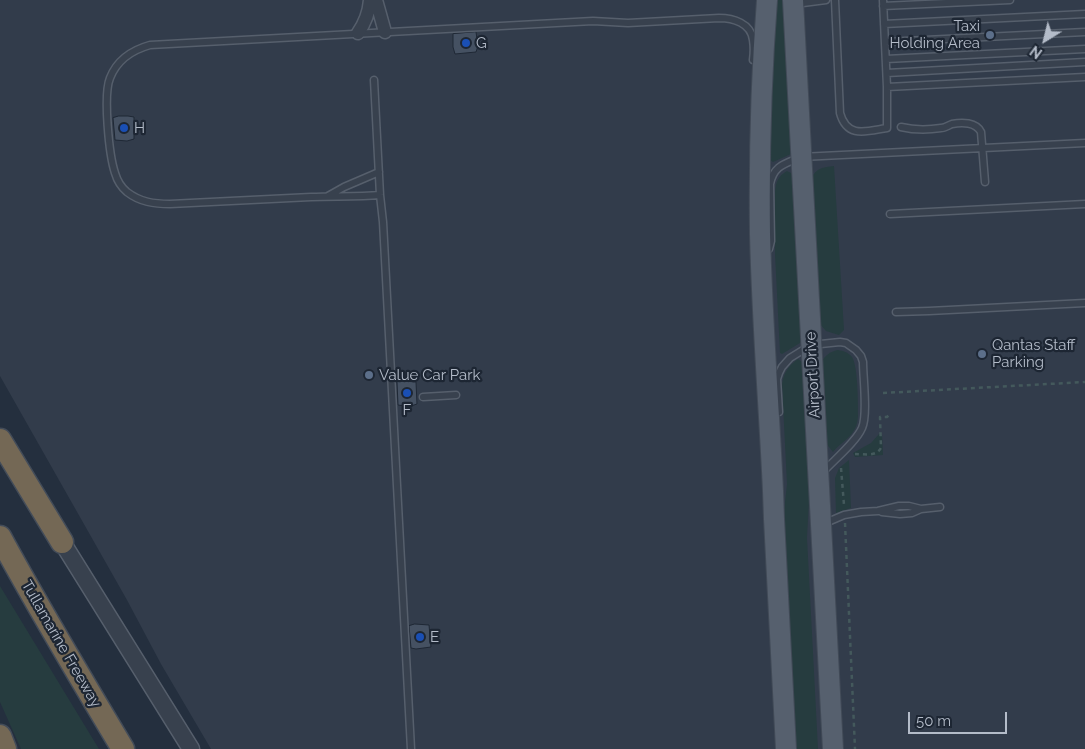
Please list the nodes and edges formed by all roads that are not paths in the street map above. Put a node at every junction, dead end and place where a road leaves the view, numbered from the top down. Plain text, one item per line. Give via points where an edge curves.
1 (370, 0) edge
2 (376, 0) edge
3 (767, 0) edge
4 (826, 0) edge
5 (836, 0) edge
6 (1010, 0) edge
7 (793, 2) edge
8 (883, 3) edge
9 (1085, 14) edge
10 (884, 24) junction
11 (385, 32) junction
12 (1085, 32) edge
13 (358, 33) junction
14 (885, 42) junction
15 (1085, 49) edge
16 (886, 59) junction
17 (1085, 62) edge
18 (753, 72) dead end
19 (887, 73) junction
20 (1085, 77) edge
21 (374, 80) dead end
22 (887, 87) junction
23 (754, 118) dead end
24 (902, 127) dead end
25 (1085, 143) edge
26 (983, 148) junction
27 (801, 157) junction
28 (760, 163) junction
29 (379, 172) junction
30 (985, 182) dead end
31 (326, 196) junction
32 (380, 196) junction
33 (1085, 204) edge
34 (890, 214) dead end
35 (762, 293) junction
36 (1085, 302) edge
37 (896, 312) dead end
38 (811, 345) junction
39 (456, 395) dead end
40 (423, 397) dead end
41 (779, 422) dead end
42 (0, 440) edge
43 (778, 457) dead end
44 (819, 477) junction
45 (773, 492) junction
46 (940, 507) dead end
47 (821, 525) junction
48 (0, 537) edge
49 (62, 542) joint
50 (0, 736) edge
51 (6, 749) edge
52 (123, 749) edge
53 (191, 749) edge
54 (411, 749) edge
55 (786, 749) edge
56 (834, 749) edge

1 - 13 street via 364,24
2 - 11 street
3 - 28 main road
4 - 7 lane
5 - 22 lane via 840,113 847,127 860,132 886,128
6 - 8 lane
7 - 27 main road, Airport Drive
8 - 10 lane
9 - 10 lane
10 - 14 lane
11 - 13 lane
11 - 18 lane via 593,20 628,24 731,19 744,24 752,35
12 - 14 lane
13 - 31 lane via 150,45 130,53 116,66 107,89 115,173 127,191 144,202 170,204
14 - 16 lane
15 - 16 lane
16 - 19 lane
17 - 19 lane
19 - 22 lane
20 - 22 lane
21 - 29 lane
23 - 28 lane
24 - 26 lane via 941,128 970,124 981,132
25 - 26 lane
26 - 27 lane
26 - 30 lane
27 - 35 lane via 780,166 771,179 770,241
27 - 38 main road, Airport Drive
28 - 35 main road
29 - 31 lane
29 - 32 lane
31 - 32 lane
32 - 54 lane
33 - 34 lane
35 - 45 main road
36 - 37 lane
38 - 41 lane via 790,358 778,373
38 - 44 main road, Airport Drive
38 - 44 lane via 846,343 856,350 863,362 865,417 862,428
39 - 40 lane
42 - 49 highway
43 - 45 lane
44 - 47 main road, Airport Drive
45 - 55 main road
46 - 47 lane via 900,514 861,512
47 - 56 main road, Airport Drive
48 - 52 highway, Tullamarine Freeway
49 - 53 street
50 - 51 highway

